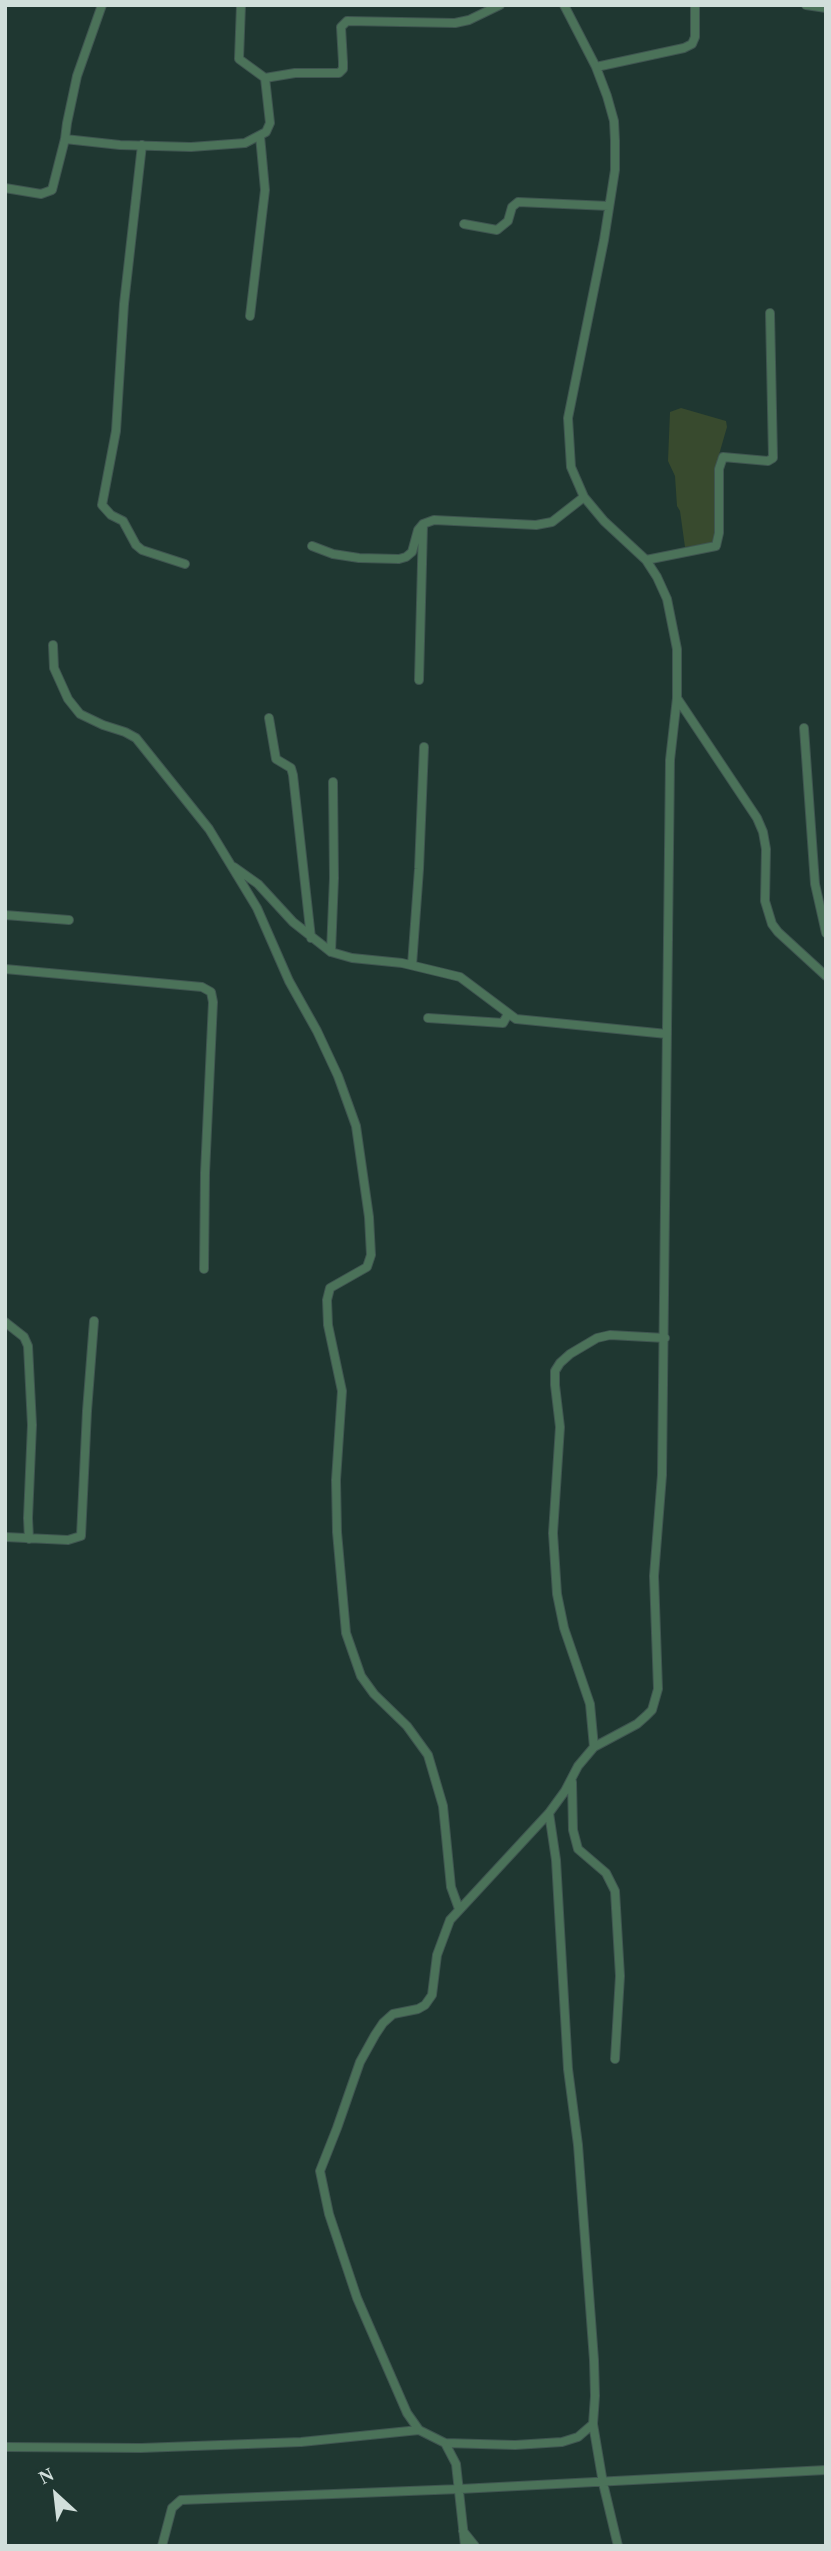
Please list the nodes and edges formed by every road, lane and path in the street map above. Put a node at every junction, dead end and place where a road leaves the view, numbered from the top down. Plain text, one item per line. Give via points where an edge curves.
1 (102, 5) edge
2 (241, 5) edge
3 (500, 5) edge
4 (564, 5) edge
5 (695, 5) edge
6 (806, 5) edge
7 (820, 7) edge
8 (596, 67) junction
9 (265, 78) junction
10 (260, 136) junction
11 (65, 139) junction
12 (142, 145) junction
13 (5, 188) edge
14 (609, 206) junction
15 (464, 225) dead end
16 (770, 313) dead end
17 (250, 316) dead end
18 (584, 497) junction
19 (423, 524) junction
20 (312, 546) dead end
21 (646, 561) junction
22 (185, 564) dead end
23 (53, 645) dead end
24 (419, 680) dead end
25 (677, 698) junction
26 (268, 718) dead end
27 (804, 728) dead end
28 (424, 747) dead end
29 (333, 782) dead end
30 (232, 866) junction
31 (5, 915) edge
32 (69, 920) dead end
33 (826, 933) edge
34 (311, 938) junction
35 (331, 952) junction
36 (412, 965) junction
37 (5, 969) edge
38 (826, 975) edge
39 (508, 1014) junction
40 (428, 1018) dead end
41 (667, 1034) junction
42 (204, 1269) dead end
43 (94, 1321) dead end
44 (5, 1322) edge
45 (665, 1338) junction
46 (5, 1537) edge
47 (29, 1539) junction
48 (594, 1747) junction
49 (572, 1779) junction
50 (549, 1813) junction
51 (460, 1909) junction
52 (615, 2059) dead end
53 (593, 2424) junction
54 (419, 2430) junction
55 (445, 2444) junction
56 (5, 2447) edge
57 (826, 2470) edge
58 (603, 2483) junction
59 (460, 2489) junction
60 (463, 2530) junction
61 (162, 2546) edge
62 (465, 2546) edge
63 (475, 2546) edge
64 (618, 2546) edge

1 - 11 street via 77,76
2 - 9 street via 239,59
3 - 9 street via 455,23 347,21 341,27 343,62 339,73
4 - 8 street
5 - 8 street via 692,44
6 - 7 street
8 - 14 street via 614,121 615,170
9 - 10 street via 270,123
10 - 12 street via 246,143
10 - 17 street via 265,190
11 - 12 street
11 - 13 street via 52,190 41,194
12 - 22 street via 124,304 116,431 102,505 123,521 142,550
14 - 15 street via 518,202 497,230
14 - 18 street via 568,418 571,467
16 - 21 street via 773,458 723,457 716,546
18 - 19 street via 552,523 443,519
18 - 21 street
19 - 20 street via 412,552 399,559 359,558
19 - 24 street
21 - 25 street via 667,599 677,649
23 - 30 street via 54,668 80,714 125,732 146,748
25 - 38 street via 763,832 765,901 772,923
25 - 41 street via 670,760
26 - 34 street via 276,759 291,768 293,775
27 - 33 street via 815,884
28 - 36 street
29 - 35 street
30 - 34 street via 258,884
30 - 51 street via 328,1054 356,1126 371,1255 368,1267 330,1288 327,1300 342,1391 336,1480 346,1633 361,1676 428,1755 443,1806 451,1887
31 - 32 street
34 - 35 street
35 - 36 street
36 - 39 street via 460,977
37 - 42 street via 202,987 211,992
39 - 40 street via 503,1023
39 - 41 street via 526,1021
41 - 45 street
43 - 47 street via 80,1536
44 - 47 street via 24,1336 29,1346
45 - 48 street via 654,1576 658,1689 652,1710 638,1724
45 - 48 street via 597,1338 570,1354 555,1371 560,1427 553,1533 557,1594 588,1695
46 - 47 street
48 - 49 street
49 - 50 street
49 - 52 street via 575,1839 579,1849 606,1873 615,1891 620,1955
50 - 51 street
50 - 53 street via 556,1860 568,2069 579,2145 594,2360
51 - 54 street via 440,1944 432,1995 418,2009 393,2014 360,2062 320,2171 357,2298 407,2413
53 - 55 street via 578,2437 562,2442
53 - 58 street
54 - 55 street
54 - 56 street via 301,2442
55 - 59 street via 456,2464
57 - 58 street
58 - 59 street
58 - 64 street
59 - 60 street
59 - 61 street via 181,2500 172,2508
60 - 62 street
60 - 63 street

